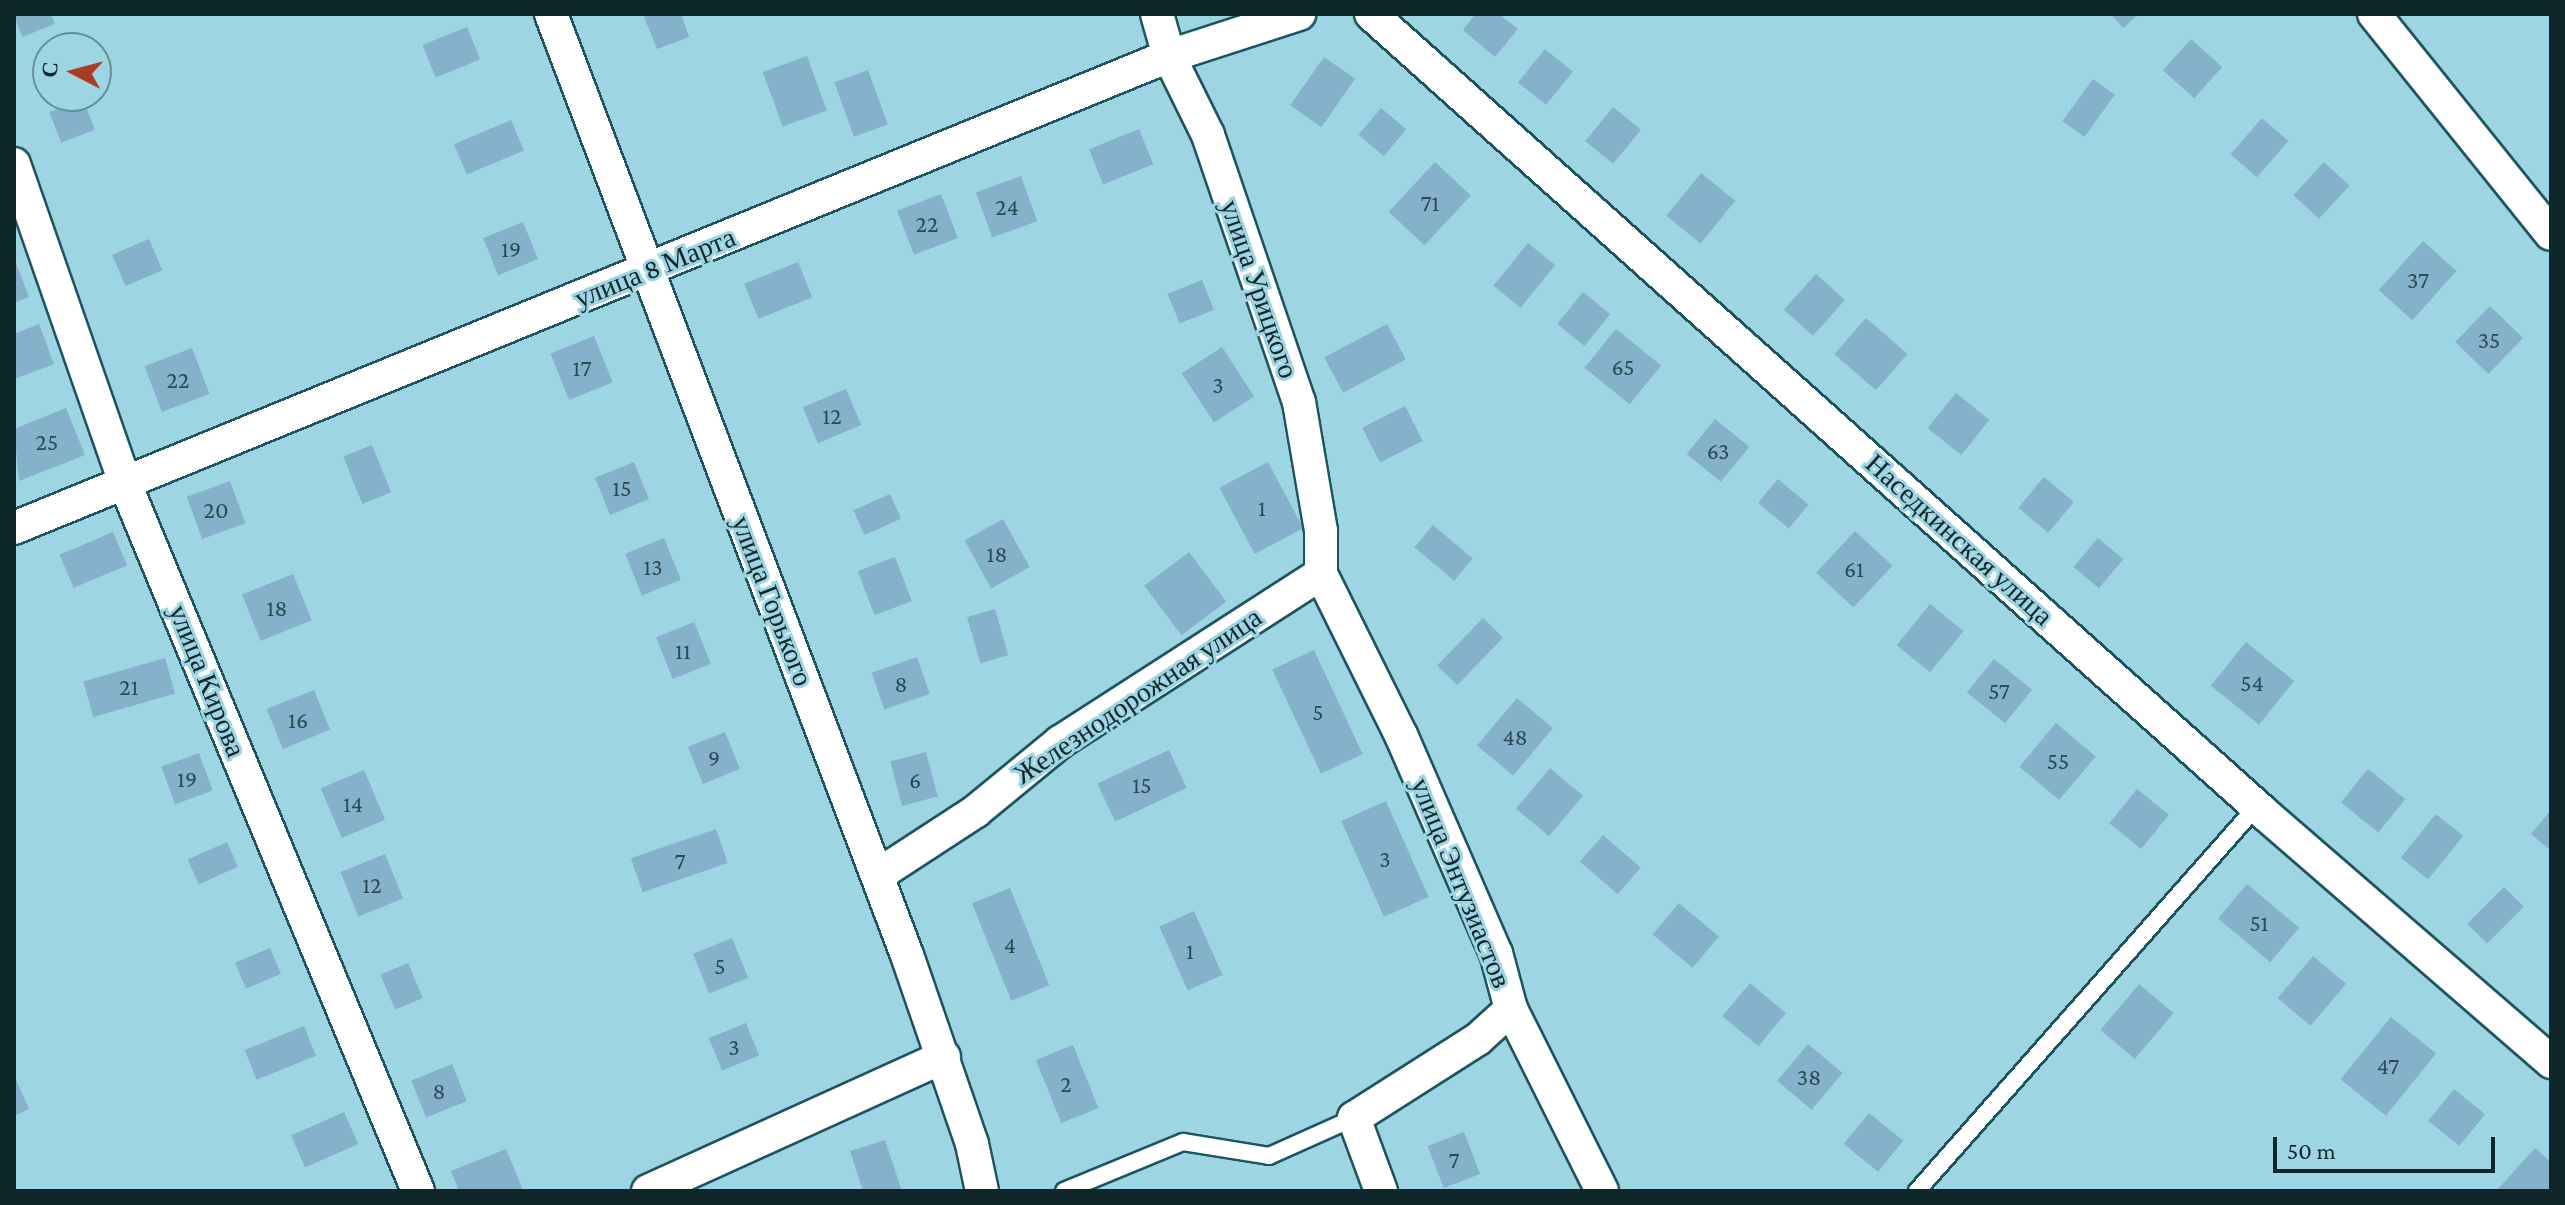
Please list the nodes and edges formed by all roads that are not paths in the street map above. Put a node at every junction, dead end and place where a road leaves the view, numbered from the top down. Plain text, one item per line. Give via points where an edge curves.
1 (551, 14) edge
2 (1157, 14) edge
3 (1299, 14) edge
4 (1371, 14) edge
5 (2374, 14) edge
6 (1169, 56) junction
7 (14, 164) edge
8 (2551, 234) edge
9 (646, 271) junction
10 (126, 486) junction
11 (14, 528) edge
12 (1321, 574) junction
13 (2257, 806) junction
14 (878, 875) junction
15 (1511, 1009) junction
16 (944, 1057) junction
17 (2551, 1062) edge
18 (1354, 1118) junction
19 (418, 1191) edge
20 (648, 1191) edge
21 (982, 1191) edge
22 (1064, 1191) edge
23 (1381, 1191) edge
24 (1602, 1191) edge
25 (1917, 1191) edge

1 - 9 street, улица Горького
2 - 6 street, улица Урицкого
3 - 6 street, улица 8 Марта
4 - 13 street, Наседкинская улица
5 - 8 street
6 - 9 street, улица 8 Марта
6 - 12 street, улица Урицкого via 1208,135 1299,402 1321,531
7 - 10 street, улица Кирова
9 - 10 street, улица 8 Марта
9 - 14 street, улица Горького
10 - 11 street, улица 8 Марта
10 - 19 street, улица Кирова
12 - 14 street, Железнодорожная улица via 1060,742 976,811
12 - 15 street, улица Энтузиастов via 1401,735 1496,953
13 - 17 street, Наседкинская улица
13 - 25 lane
14 - 16 street, улица Горького
15 - 18 street via 1478,1039
15 - 24 street, улица Энтузиастов
16 - 20 street
16 - 21 street, улица Горького
18 - 22 lane via 1269,1156 1183,1142
18 - 23 street

